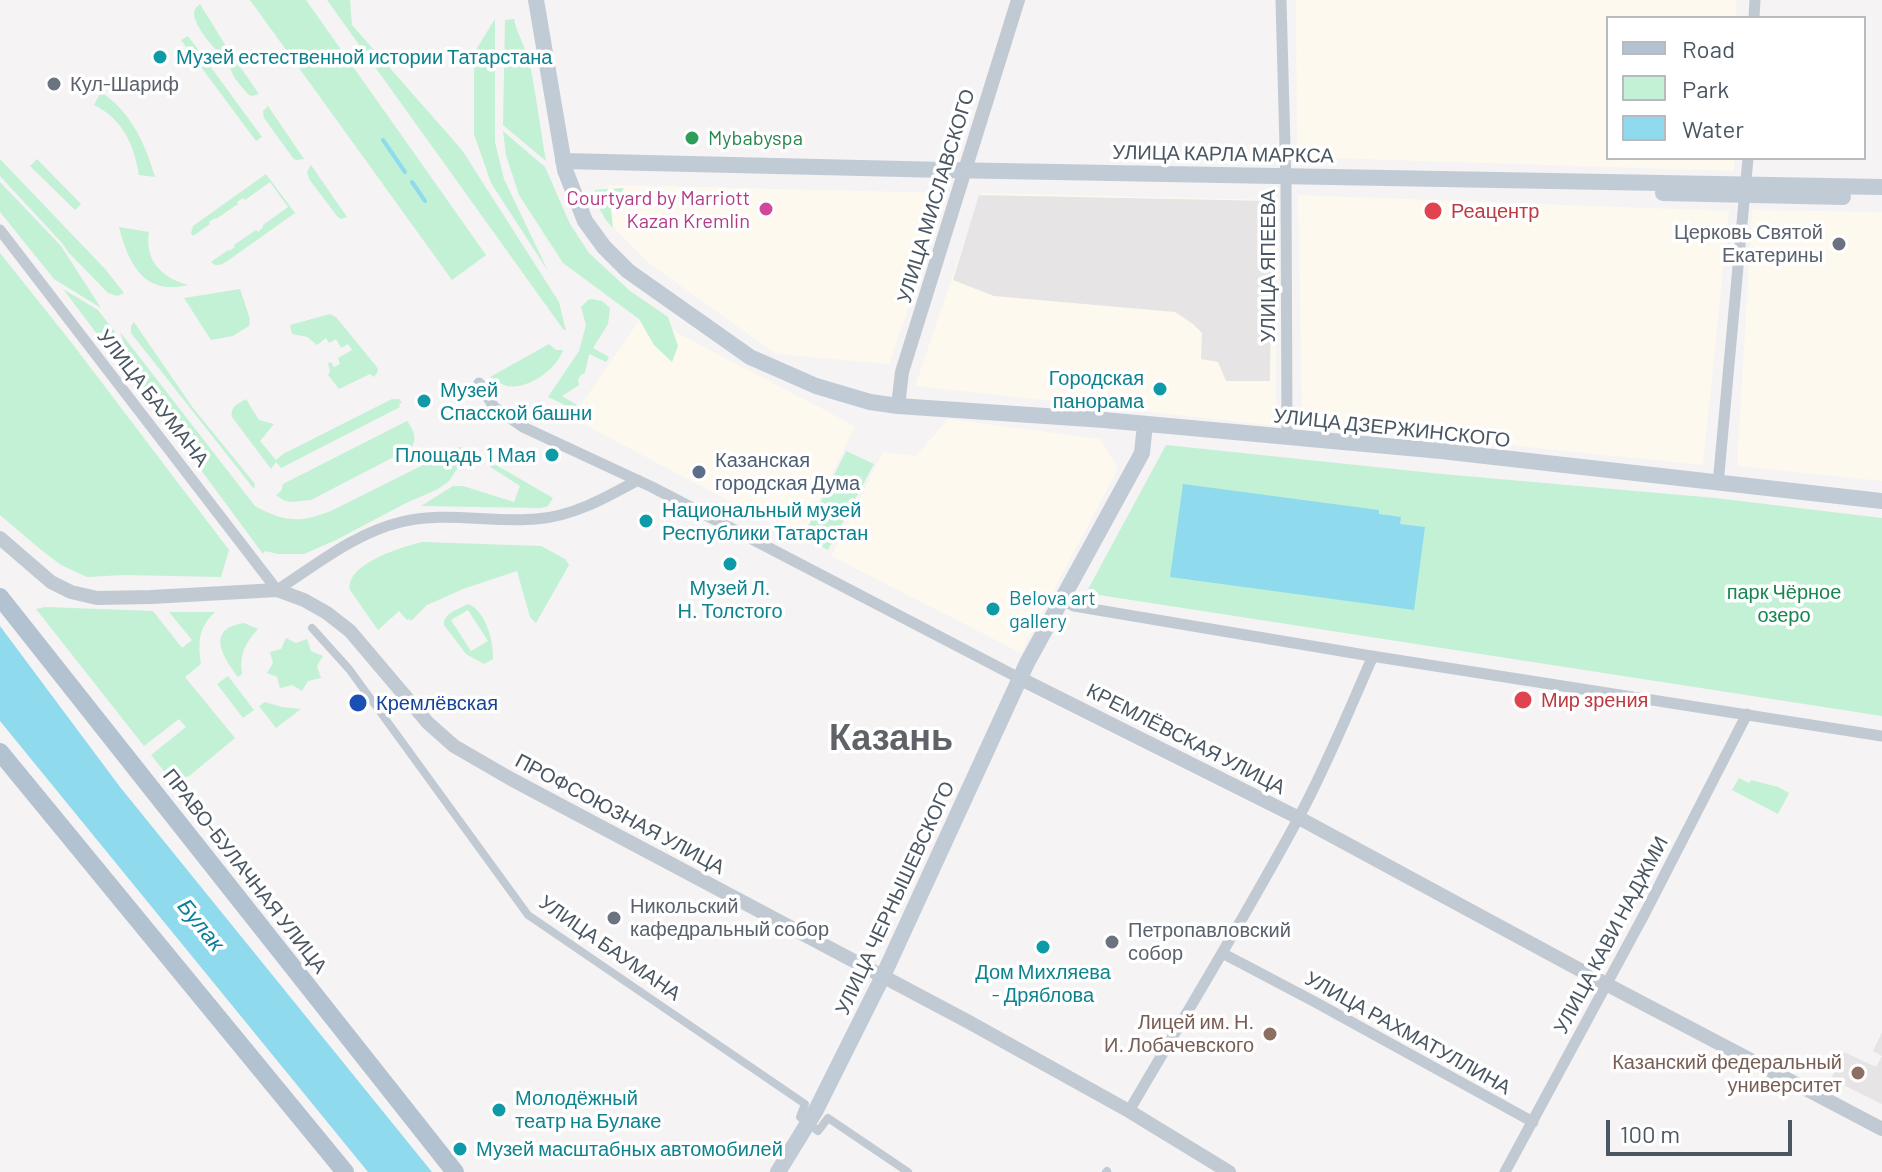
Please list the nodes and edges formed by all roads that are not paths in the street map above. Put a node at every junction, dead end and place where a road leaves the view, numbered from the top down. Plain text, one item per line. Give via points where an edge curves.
1 (536, 0) edge
2 (1018, 0) edge
3 (1281, 0) edge
4 (1748, 160) edge
5 (564, 165) junction
6 (965, 174) junction
7 (1286, 180) junction
8 (1882, 187) edge
9 (1746, 190) junction
10 (1882, 198) edge
11 (0, 230) edge
12 (479, 383) dead end
13 (898, 406) junction
14 (1145, 424) junction
15 (1287, 437) junction
16 (638, 480) junction
17 (1718, 484) junction
18 (1882, 501) edge
19 (0, 538) edge
20 (277, 590) junction
21 (0, 597) edge
22 (1062, 600) junction
23 (312, 628) dead end
24 (1373, 656) junction
25 (1019, 678) junction
26 (1747, 714) junction
27 (1882, 736) edge
28 (0, 752) edge
29 (1299, 818) junction
30 (1222, 953) junction
31 (883, 976) junction
32 (1606, 984) junction
33 (1129, 1111) junction
34 (1533, 1122) junction
35 (808, 1123) junction
36 (1882, 1129) edge
37 (345, 1172) edge
38 (455, 1172) edge
39 (778, 1172) edge
40 (908, 1172) edge
41 (1229, 1172) edge
42 (1505, 1172) edge

1 - 5 main road, УЛИЦА ДЗЕРЖИНСКОГО
2 - 6 street, УЛИЦА МИСЛАВСКОГО
3 - 7 street, УЛИЦА ЯПЕЕВА
4 - 9 street
5 - 6 main road, УЛИЦА КАРЛА МАРКСА
5 - 13 main road, УЛИЦА ДЗЕРЖИНСКОГО via 585,221 628,271 750,357 797,378
6 - 7 main road, УЛИЦА КАРЛА МАРКСА
6 - 13 street, УЛИЦА МИСЛАВСКОГО via 902,372
7 - 9 main road, УЛИЦА КАРЛА МАРКСА
7 - 15 street, УЛИЦА ЯПЕЕВА
8 - 9 main road, УЛИЦА КАРЛА МАРКСА
9 - 10 main road, УЛИЦА КАРЛА МАРКСА
9 - 17 street
11 - 20 street, УЛИЦА БАУМАНА
12 - 16 street, КРЕМЛЁВСКАЯ УЛИЦА via 494,407 523,427
13 - 14 main road, УЛИЦА ДЗЕРЖИНСКОГО
14 - 15 main road, УЛИЦА ДЗЕРЖИНСКОГО
14 - 22 main road, УЛИЦА ЧЕРНЫШЕВСКОГО via 1142,453
15 - 17 main road, УЛИЦА ДЗЕРЖИНСКОГО
16 - 20 street via 602,500 537,519 400,522 345,546
16 - 25 street, КРЕМЛЁВСКАЯ УЛИЦА
17 - 18 main road, УЛИЦА ДЗЕРЖИНСКОГО
19 - 20 street via 51,582 97,598
20 - 31 street, ПРОФСОЮЗНАЯ УЛИЦА via 343,624 454,746
21 - 38 main road, ПРАВО-БУЛАЧНАЯ УЛИЦА
22 - 24 street
22 - 25 main road, УЛИЦА ЧЕРНЫШЕВСКОГО
23 - 35 street, УЛИЦА БАУМАНА via 349,669 528,915 805,1104 800,1117
24 - 26 street
24 - 29 street
25 - 29 street, КРЕМЛЁВСКАЯ УЛИЦА
25 - 31 main road, УЛИЦА ЧЕРНЫШЕВСКОГО
26 - 27 street
26 - 32 street, УЛИЦА КАВИ НАДЖМИ
28 - 37 main road
29 - 30 street
29 - 32 street, КРЕМЛЁВСКАЯ УЛИЦА
30 - 33 street
30 - 34 street, УЛИЦА РАХМАТУЛЛИНА
31 - 33 street, ПРОФСОЮЗНАЯ УЛИЦА
31 - 35 main road, УЛИЦА ЧЕРНЫШЕВСКОГО
32 - 34 street, УЛИЦА КАВИ НАДЖМИ
32 - 36 street, КРЕМЛЁВСКАЯ УЛИЦА
33 - 41 street, ПРОФСОЮЗНАЯ УЛИЦА
34 - 42 street, УЛИЦА КАВИ НАДЖМИ
35 - 39 main road, УЛИЦА ЧЕРНЫШЕВСКОГО
35 - 40 street via 818,1131 828,1118

